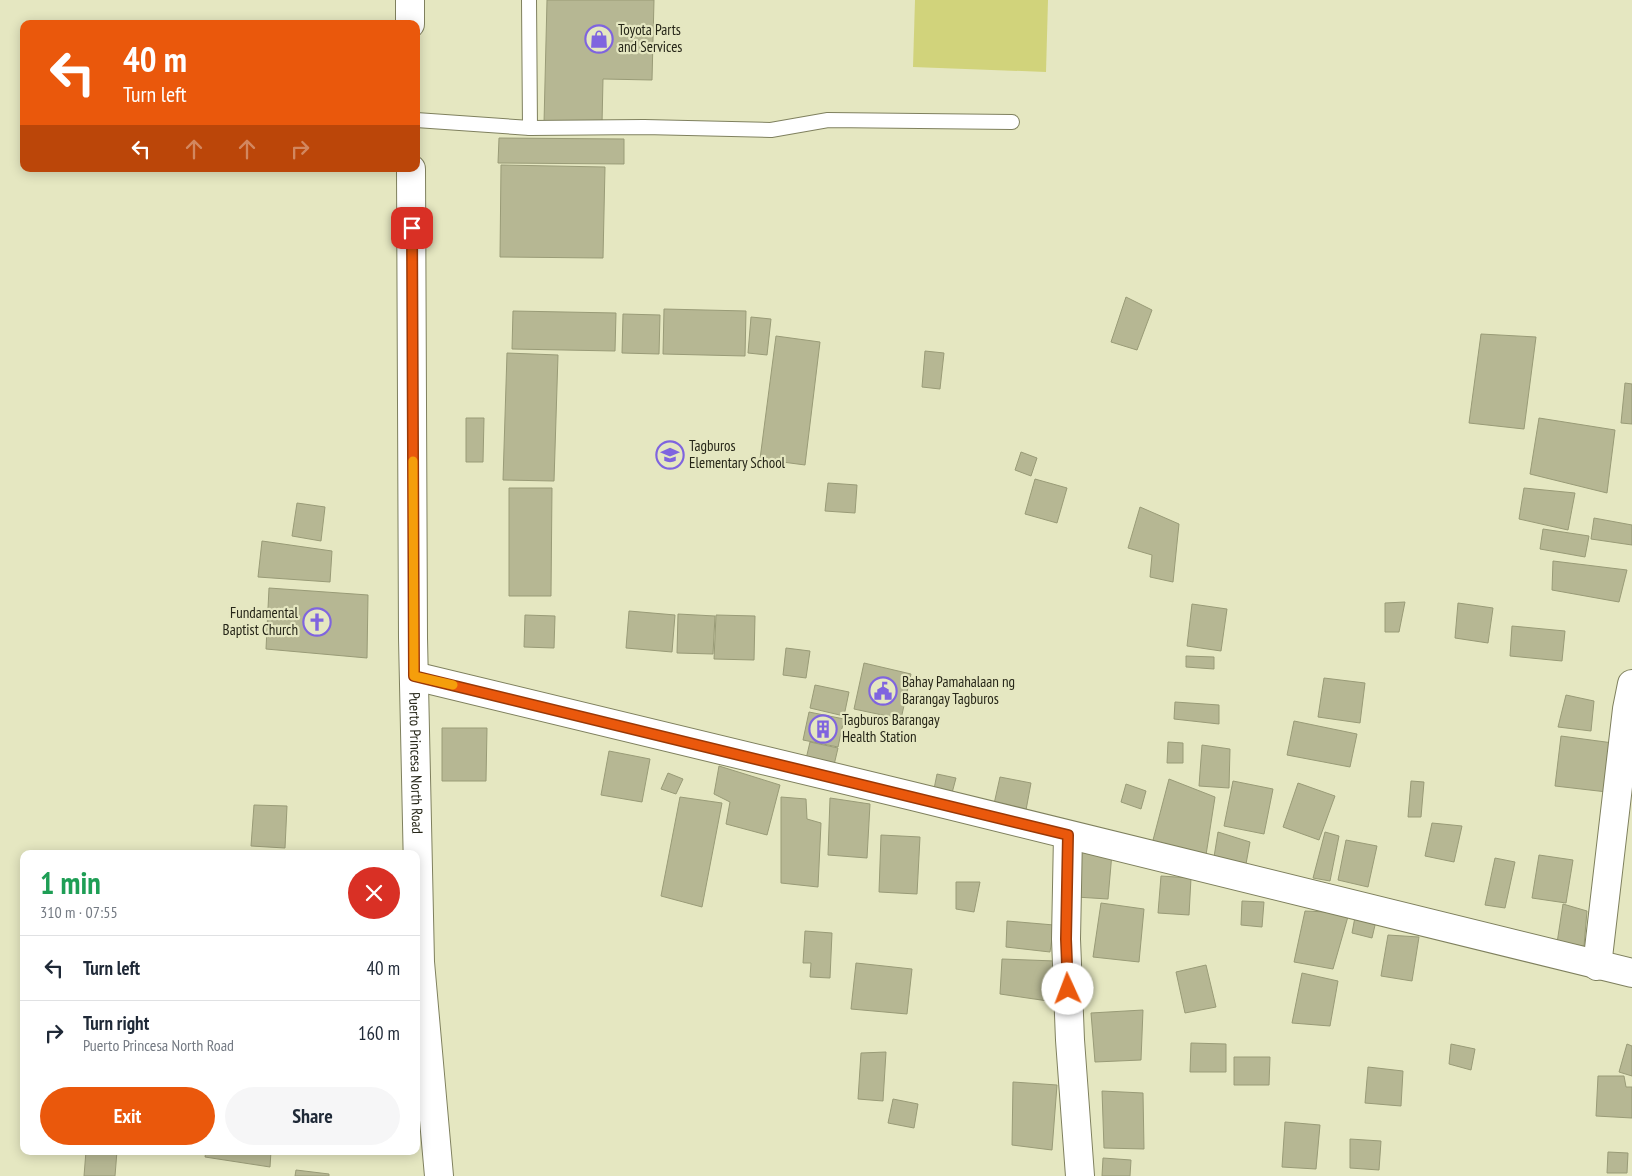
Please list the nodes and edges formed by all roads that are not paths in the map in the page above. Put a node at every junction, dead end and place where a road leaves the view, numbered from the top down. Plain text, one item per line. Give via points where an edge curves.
1 (410, 0) edge
2 (529, 0) edge
3 (410, 20) edge
4 (420, 120) edge
5 (1012, 122) dead end
6 (530, 128) junction
7 (411, 172) edge
8 (414, 676) junction
9 (1630, 700) edge
10 (1068, 835) junction
11 (418, 850) edge
12 (420, 962) edge
13 (1597, 966) junction
14 (1632, 973) edge
15 (439, 1176) edge
16 (1080, 1176) edge

1 - 3 street
2 - 6 lane
4 - 6 lane
5 - 6 lane via 828,120 771,130
7 - 8 street, Puerto Princesa North Road
8 - 10 street
8 - 11 street, Puerto Princesa North Road
9 - 13 street
10 - 13 street
10 - 16 street via 1066,939
12 - 15 street, Puerto Princesa North Road
13 - 14 street

